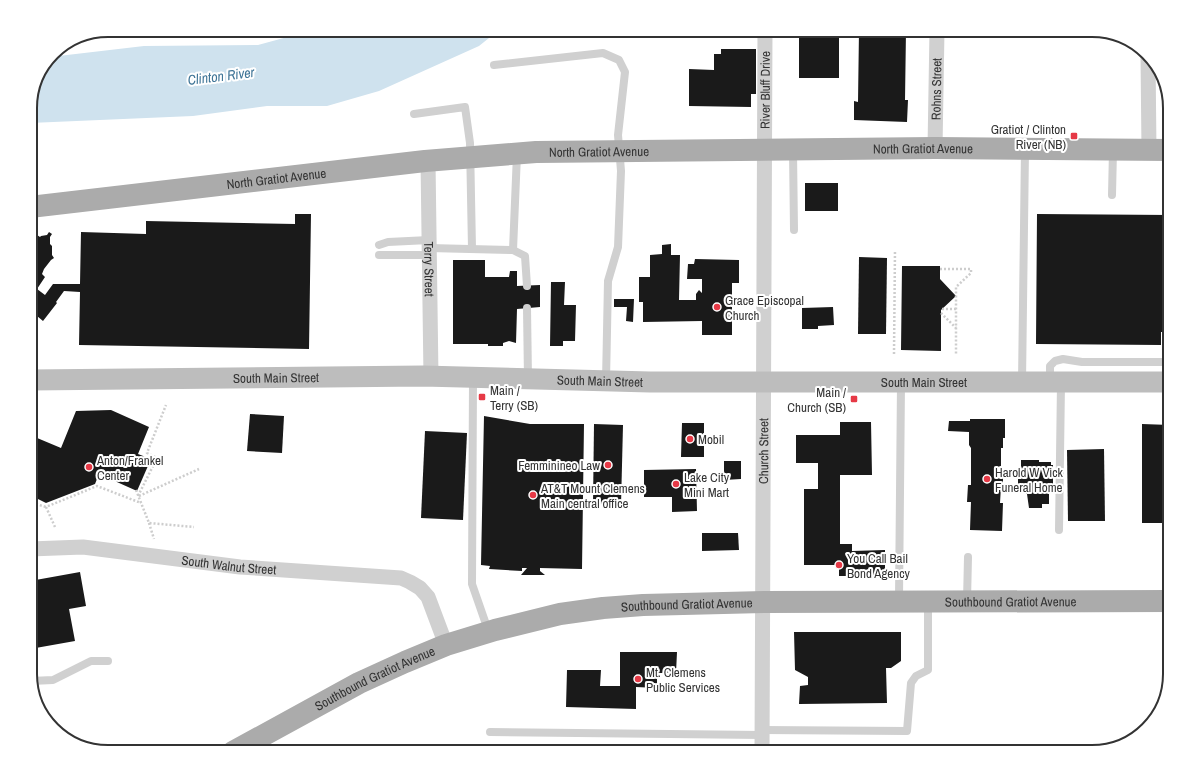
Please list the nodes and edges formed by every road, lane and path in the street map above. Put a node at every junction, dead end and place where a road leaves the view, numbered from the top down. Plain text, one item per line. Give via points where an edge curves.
1 (766, 37) edge
2 (937, 37) edge
3 (494, 66) dead end
4 (1149, 66) edge
5 (414, 114) dead end
6 (935, 148) junction
7 (1025, 149) junction
8 (765, 150) junction
9 (793, 150) junction
10 (1113, 150) junction
11 (1160, 150) edge
12 (618, 151) junction
13 (517, 153) junction
14 (470, 157) junction
15 (428, 161) junction
16 (1112, 195) dead end
17 (37, 206) edge
18 (794, 230) dead end
19 (379, 245) dead end
20 (429, 248) junction
21 (472, 249) junction
22 (513, 250) junction
23 (895, 250) dead end
24 (379, 255) dead end
25 (940, 269) dead end
26 (527, 286) dead end
27 (527, 308) dead end
28 (956, 309) junction
29 (941, 313) dead end
30 (944, 316) junction
31 (956, 329) junction
32 (894, 354) dead end
33 (956, 354) dead end
34 (1163, 362) edge
35 (431, 377) junction
36 (474, 378) junction
37 (528, 379) junction
38 (37, 380) edge
39 (606, 381) junction
40 (1055, 382) junction
41 (1163, 382) edge
42 (765, 383) junction
43 (901, 383) junction
44 (1022, 383) junction
45 (166, 404) dead end
46 (199, 469) dead end
47 (136, 490) dead end
48 (138, 496) junction
49 (141, 503) junction
50 (37, 504) edge
51 (46, 507) junction
52 (149, 523) junction
53 (55, 527) dead end
54 (194, 528) dead end
55 (1059, 530) dead end
56 (154, 539) dead end
57 (37, 549) edge
58 (968, 557) dead end
59 (967, 601) junction
60 (1163, 601) edge
61 (764, 602) junction
62 (899, 602) junction
63 (928, 602) junction
64 (488, 633) junction
65 (446, 645) junction
66 (108, 661) dead end
67 (37, 681) edge
68 (490, 732) dead end
69 (762, 733) junction
70 (246, 745) edge
71 (762, 745) edge

1 - 8 street, River Bluff Drive
2 - 6 street, Rohns Street
3 - 12 lane via 603,54 619,60 625,72
4 - 11 street
5 - 14 lane via 465,107
6 - 7 main road, North Gratiot Avenue
6 - 9 main road, North Gratiot Avenue
7 - 10 main road, North Gratiot Avenue
7 - 44 lane
8 - 9 main road, North Gratiot Avenue
8 - 12 main road, North Gratiot Avenue
8 - 42 street, Church Street
9 - 18 lane
10 - 11 main road, North Gratiot Avenue
10 - 16 lane
12 - 13 main road, North Gratiot Avenue
12 - 39 lane via 621,171 618,247 608,281
13 - 14 main road, North Gratiot Avenue
13 - 22 lane
14 - 15 main road, North Gratiot Avenue
14 - 21 lane
15 - 17 main road, North Gratiot Avenue
15 - 20 street, Terry Street
19 - 20 lane via 388,242
20 - 21 lane
20 - 24 lane
20 - 35 street, Terry Street
21 - 22 lane
22 - 26 lane via 525,256
23 - 32 path
25 - 28 path via 971,269 971,273 956,287
27 - 37 lane
28 - 30 path via 943,309
28 - 31 path
29 - 30 path
30 - 31 path
31 - 33 path
34 - 40 lane via 1082,362 1063,359 1050,366
35 - 36 street, South Main Street
35 - 38 street, South Main Street
36 - 37 street, South Main Street
36 - 64 lane via 472,584
37 - 39 street, South Main Street
39 - 42 street, South Main Street
40 - 41 street, South Main Street
40 - 44 street, South Main Street
40 - 55 lane
42 - 43 street, South Main Street
42 - 61 street, Church Street
43 - 44 street, South Main Street
43 - 62 lane
45 - 48 path via 147,453 158,458
46 - 48 path
47 - 48 path
48 - 49 path
49 - 51 path via 97,486
49 - 52 path
50 - 51 path
51 - 53 path
52 - 54 path
52 - 56 path
57 - 65 street, South Walnut Street via 83,547 240,567 393,577 410,582 428,597
58 - 59 lane
59 - 60 main road, Southbound Gratiot Avenue
59 - 63 main road, Southbound Gratiot Avenue
61 - 62 main road, Southbound Gratiot Avenue
61 - 64 main road, Southbound Gratiot Avenue via 603,608 560,614
61 - 69 street, Church Street
62 - 63 main road, Southbound Gratiot Avenue
63 - 69 lane via 928,670 916,676 911,684 907,732
64 - 65 main road, Southbound Gratiot Avenue
65 - 70 main road, Southbound Gratiot Avenue via 359,683
66 - 67 lane via 91,661 53,680
68 - 69 lane
69 - 71 street, Church Street

